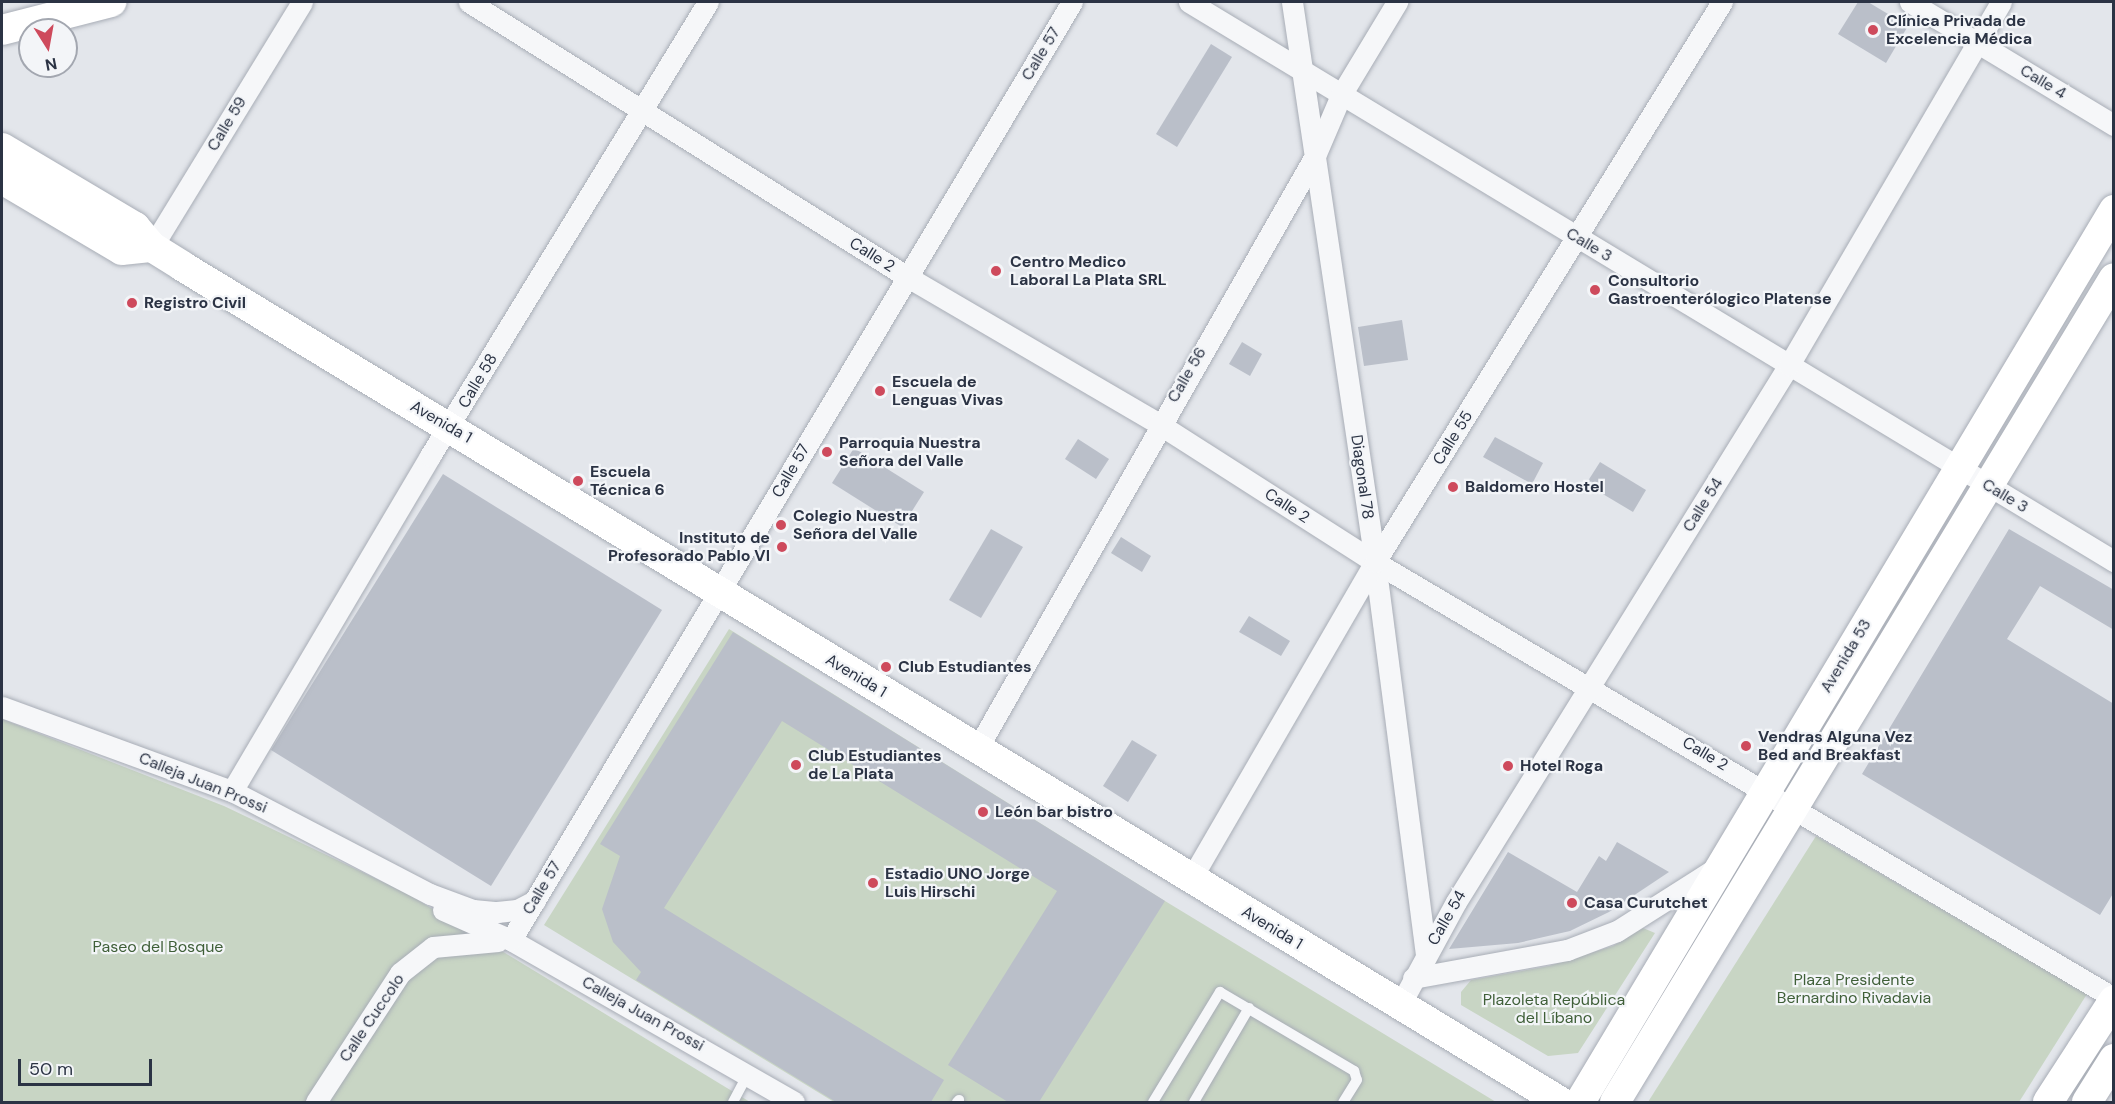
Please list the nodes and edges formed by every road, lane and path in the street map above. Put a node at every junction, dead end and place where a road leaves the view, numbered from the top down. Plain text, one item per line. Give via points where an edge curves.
1 (111, 2) edge
2 (302, 2) edge
3 (469, 2) edge
4 (708, 2) edge
5 (1072, 2) edge
6 (1189, 2) edge
7 (1292, 2) edge
8 (1397, 2) edge
9 (1722, 2) edge
10 (1911, 2) edge
11 (2001, 2) edge
12 (2, 30) edge
13 (1977, 42) junction
14 (1302, 70) junction
15 (1341, 95) junction
16 (642, 110) junction
17 (2114, 125) edge
18 (2, 148) edge
19 (1315, 156) junction
20 (2, 179) edge
21 (2114, 210) edge
22 (1578, 238) junction
23 (152, 247) junction
24 (906, 276) junction
25 (2114, 278) edge
26 (1789, 365) junction
27 (1159, 423) junction
28 (449, 428) junction
29 (1959, 468) junction
30 (1988, 486) junction
31 (2114, 561) edge
32 (1375, 562) junction
33 (720, 592) junction
34 (1591, 686) junction
35 (2, 706) edge
36 (977, 750) junction
37 (1765, 790) junction
38 (232, 791) junction
39 (1792, 806) junction
40 (1718, 867) junction
41 (1191, 879) junction
42 (430, 894) junction
43 (535, 901) junction
44 (511, 940) junction
45 (1426, 953) junction
46 (1413, 978) junction
47 (2114, 999) edge
48 (1400, 1005) junction
49 (1249, 1008) junction
50 (2114, 1059) edge
51 (748, 1074) junction
52 (316, 1102) edge
53 (733, 1102) edge
54 (794, 1102) edge
55 (1153, 1102) edge
56 (1194, 1102) edge
57 (1343, 1102) edge
58 (1561, 1102) edge
59 (1580, 1102) edge
60 (1615, 1102) edge
61 (2048, 1102) edge
62 (2087, 1102) edge

1 - 12 street
2 - 23 street, Calle 59
3 - 16 street, Calle 2
4 - 16 street, Calle 58
5 - 24 street, Calle 57
6 - 14 street, Calle 3
7 - 14 street, Diagonal 78
8 - 15 street, Calle 56
9 - 22 street, Calle 55
10 - 13 street, Calle 4
11 - 13 street, Calle 54
13 - 17 street, Calle 4
13 - 26 street, Calle 54
14 - 15 street, Calle 3
14 - 19 street, Diagonal 78
15 - 19 street, Calle 56
15 - 22 street, Calle 3
16 - 24 street, Calle 2
16 - 28 street, Calle 58
18 - 23 street, Avenida 1 via 135,227
19 - 27 street, Calle 56
19 - 32 street, Diagonal 78
20 - 23 street via 122,249
21 - 29 street, Avenida 53
22 - 26 street, Calle 3
22 - 32 street, Calle 55
23 - 28 street, Avenida 1
24 - 27 street, Calle 2
24 - 33 street, Calle 57
25 - 30 street, Avenida 53
26 - 29 street, Calle 3
26 - 34 street, Calle 54
27 - 32 street, Calle 2
27 - 36 street, Calle 56
28 - 33 street, Avenida 1
28 - 38 street, Calle 58
29 - 30 street, Calle 3
29 - 37 street, Avenida 53
30 - 31 street, Calle 3
30 - 39 street, Avenida 53
32 - 34 street, Calle 2
32 - 41 street, Calle 55
32 - 45 street, Diagonal 78
33 - 36 street, Avenida 1
33 - 43 street, Calle 57
34 - 37 street, Calle 2
34 - 45 street, Calle 54
35 - 38 street, Calleja Juan Prossi
36 - 41 street, Avenida 1
37 - 39 street, Calle 2
37 - 40 street, Avenida 53
38 - 42 street, Calleja Juan Prossi
39 - 47 street, Calle 2
39 - 60 street, Avenida 53
40 - 46 street via 1617,931 1567,950
40 - 59 street, Avenida 53
41 - 48 street, Avenida 1
42 - 43 street, Calleja Juan Prossi via 473,910 497,912 517,910
42 - 44 street, Calleja Juan Prossi via 449,914
43 - 44 street, Calle 57
44 - 51 street, Calleja Juan Prossi
44 - 52 street, Calle Cuccolo via 432,946 400,973
45 - 46 street, Calle 54
46 - 48 street, Calle 54
47 - 61 street
48 - 58 street, Avenida 1
49 - 55 lane via 1220,992
49 - 56 lane
49 - 57 lane via 1354,1071 1357,1080
50 - 62 street
51 - 53 lane
51 - 54 street, Calleja Juan Prossi

